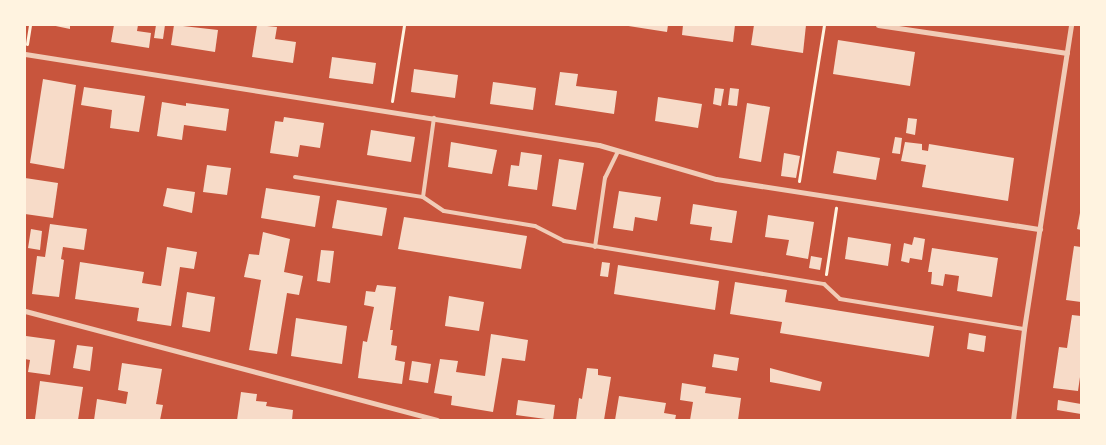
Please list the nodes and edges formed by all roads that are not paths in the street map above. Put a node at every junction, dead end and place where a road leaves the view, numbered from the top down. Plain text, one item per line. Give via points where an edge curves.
1 (878, 25) edge
2 (1071, 25) edge
3 (1067, 53) junction
4 (25, 54) edge
5 (434, 118) junction
6 (618, 150) junction
7 (295, 177) dead end
8 (423, 197) junction
9 (1040, 229) junction
10 (596, 247) junction
11 (25, 311) edge
12 (1024, 329) junction
13 (437, 420) edge
14 (1012, 420) edge

1 - 3 street
2 - 3 street
3 - 9 street
4 - 5 street
5 - 6 street
5 - 8 lane
6 - 9 street via 716,179
6 - 10 lane via 606,178
7 - 8 lane
8 - 10 lane via 444,211 535,226 564,242
9 - 12 street
10 - 12 lane via 824,284 840,300
11 - 13 street
12 - 14 street

